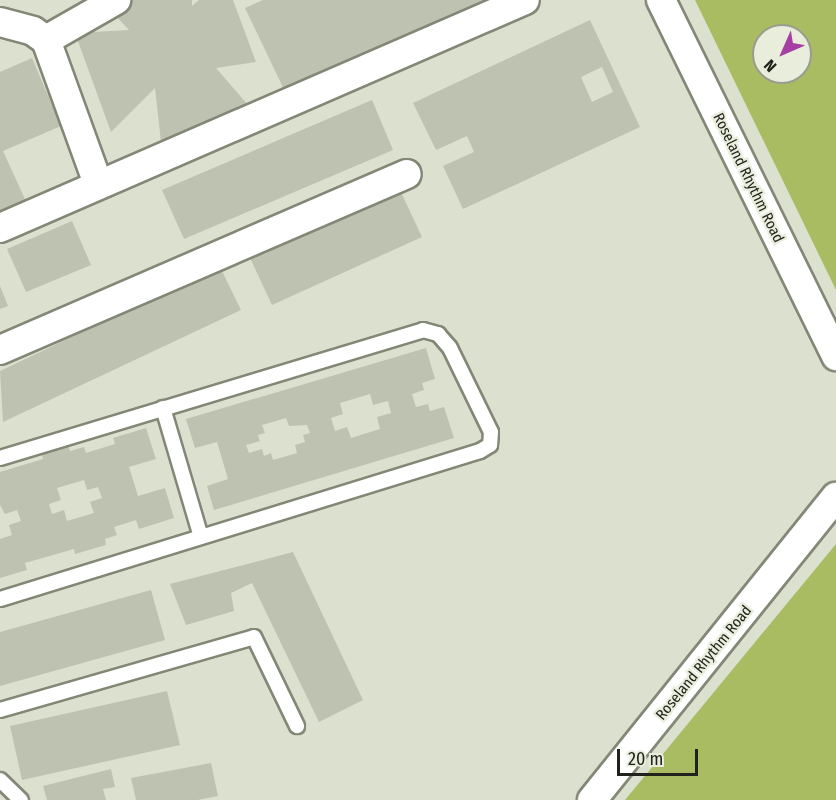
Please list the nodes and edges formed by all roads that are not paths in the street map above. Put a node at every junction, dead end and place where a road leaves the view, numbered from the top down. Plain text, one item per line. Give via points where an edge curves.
1 (116, 0) edge
2 (525, 0) edge
3 (661, 0) edge
4 (75, 10) edge
5 (0, 22) edge
6 (46, 40) junction
7 (407, 174) dead end
8 (98, 184) junction
9 (0, 228) edge
10 (0, 350) edge
11 (836, 356) edge
12 (162, 408) junction
13 (0, 458) edge
14 (836, 497) edge
15 (201, 537) junction
16 (0, 599) edge
17 (0, 710) edge
18 (297, 726) dead end
19 (0, 780) edge
20 (21, 800) edge
21 (592, 800) edge

1 - 4 street
2 - 8 street
3 - 11 street, Roseland Rhythm Road
4 - 6 street
5 - 6 street via 33,31
6 - 8 street
7 - 10 street
8 - 9 street
12 - 13 lane
12 - 15 lane
12 - 15 lane via 423,330 438,334 450,348 491,432 490,445 480,451
14 - 21 street, Roseland Rhythm Road
15 - 16 lane
17 - 18 lane via 254,636
19 - 20 lane

